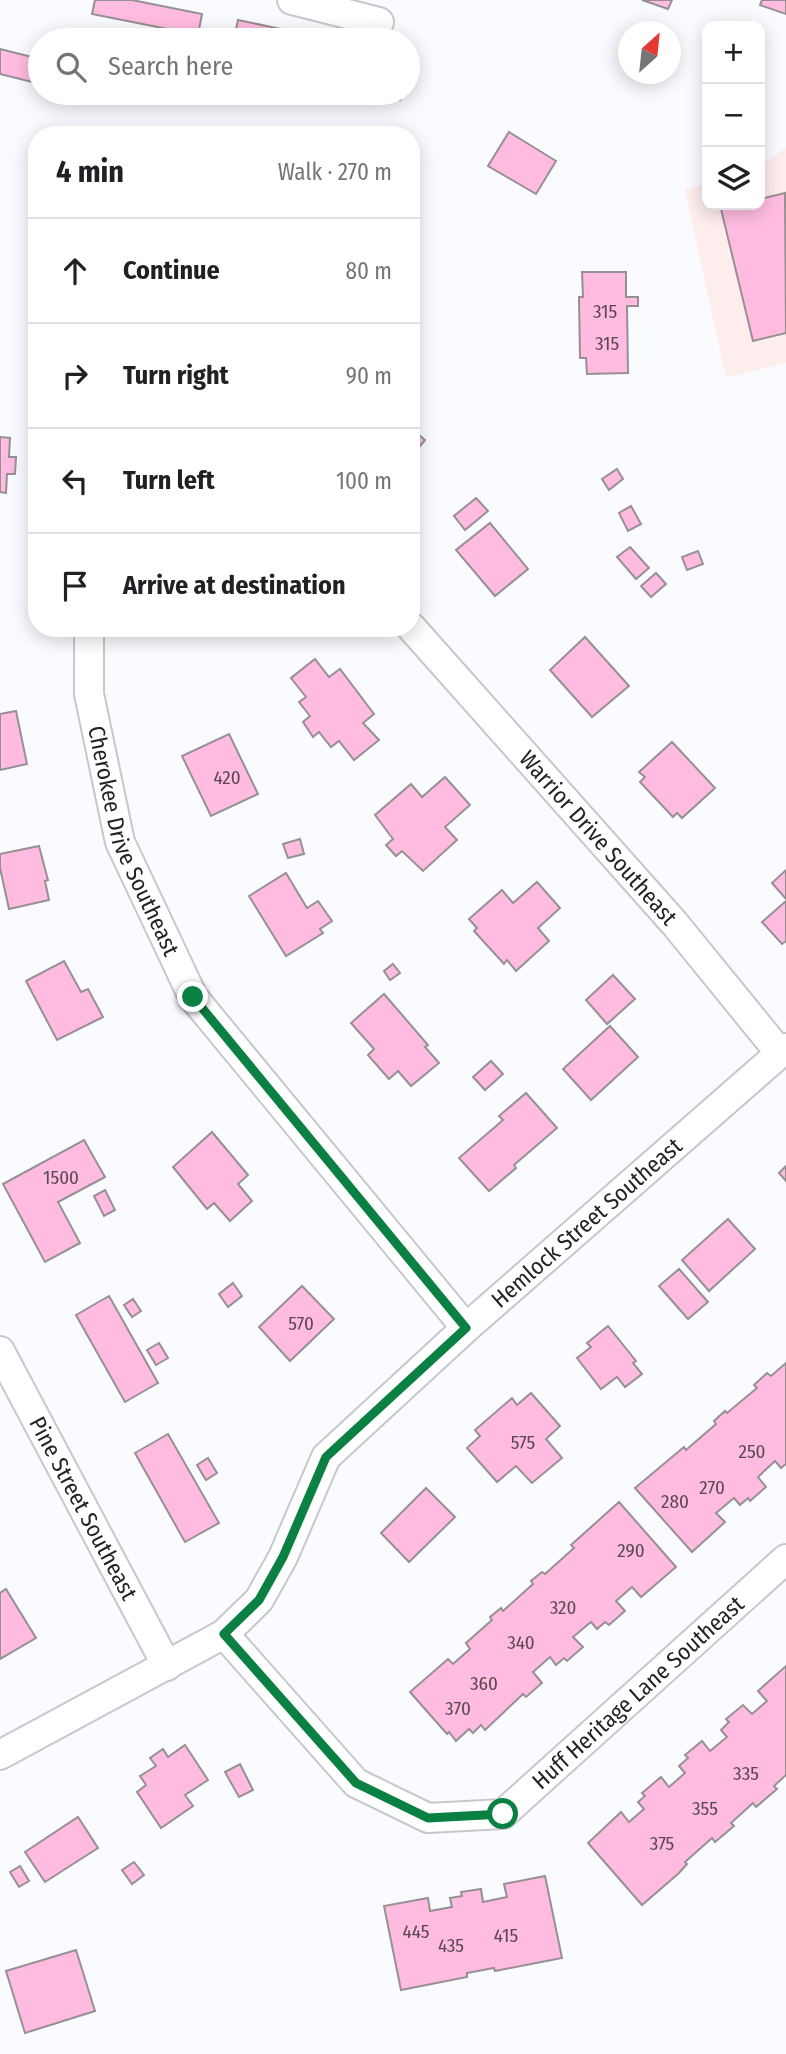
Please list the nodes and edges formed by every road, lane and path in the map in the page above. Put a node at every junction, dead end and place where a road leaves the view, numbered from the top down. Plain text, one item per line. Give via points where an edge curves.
1 (292, 0) edge
2 (379, 22) dead end
3 (89, 637) edge
4 (420, 637) edge
5 (783, 1050) edge
6 (466, 1328) junction
7 (0, 1351) edge
8 (786, 1559) edge
9 (224, 1634) junction
10 (167, 1666) junction
11 (0, 1755) edge

1 - 2 street
3 - 6 street, Cherokee Drive Southeast via 89,694 120,842 193,997
4 - 5 street, Warrior Drive Southeast
5 - 6 street, Hemlock Street Southeast
6 - 9 street, Hemlock Street Southeast via 326,1457 259,1600
7 - 10 street, Pine Street Southeast
8 - 9 street, Huff Heritage Lane Southeast via 503,1814 428,1818 356,1783
9 - 10 street, Hemlock Street Southeast
10 - 11 street, Hemlock Street Southeast

